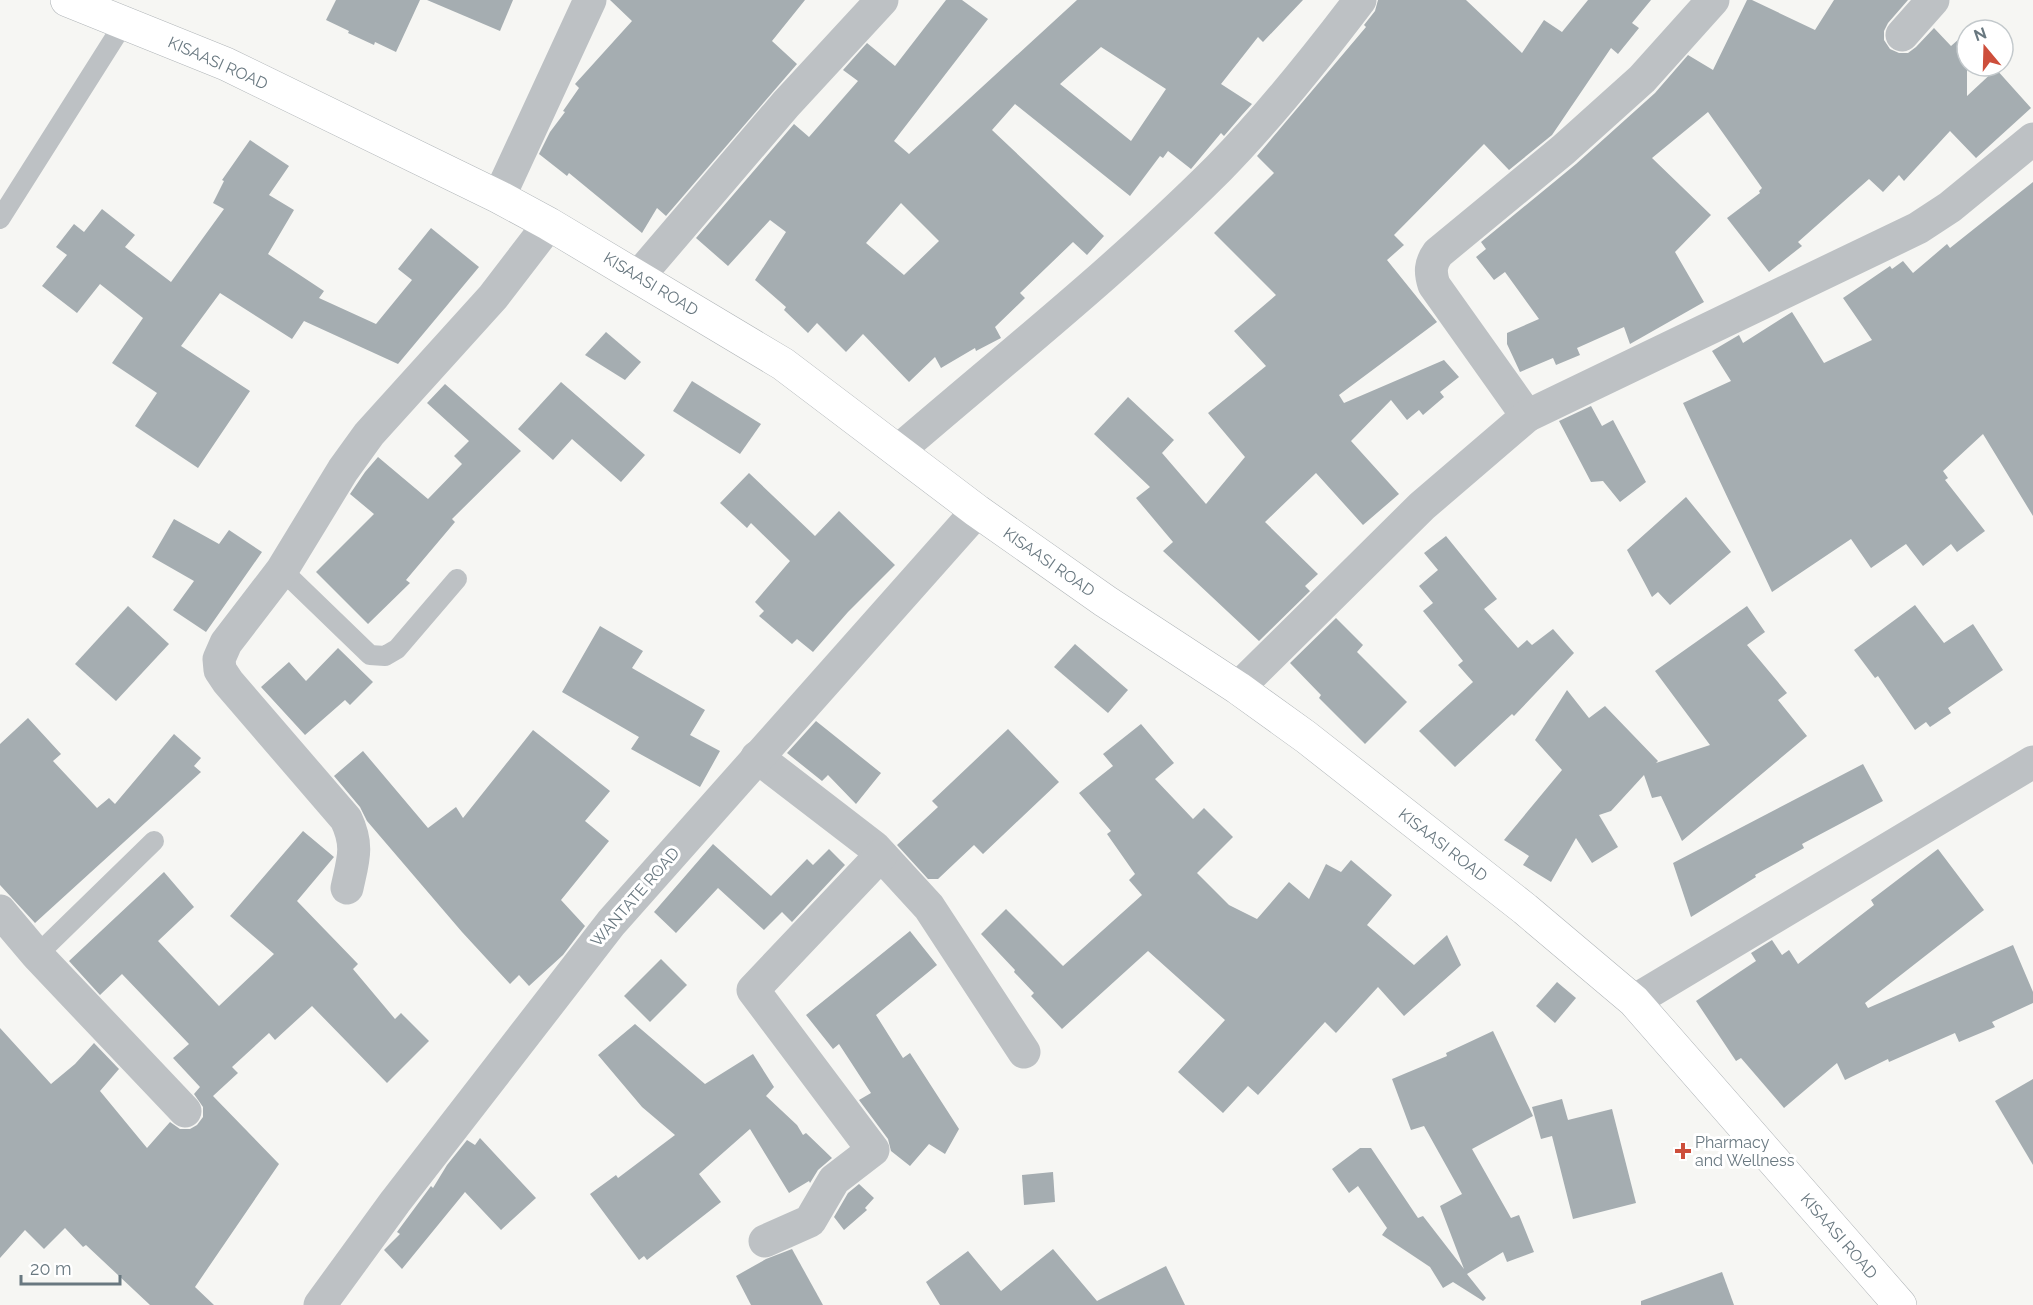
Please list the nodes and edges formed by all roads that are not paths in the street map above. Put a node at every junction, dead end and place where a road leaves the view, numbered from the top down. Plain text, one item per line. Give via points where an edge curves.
1 (67, 0) edge
2 (590, 0) edge
3 (882, 0) edge
4 (1360, 0) edge
5 (1713, 0) edge
6 (1933, 0) edge
7 (124, 23) junction
8 (1902, 36) dead end
9 (2033, 139) edge
10 (499, 197) junction
11 (0, 219) edge
12 (549, 224) junction
13 (638, 277) junction
14 (1527, 416) junction
15 (898, 451) junction
16 (977, 511) junction
17 (282, 570) junction
18 (457, 579) dead end
19 (1238, 688) junction
20 (757, 757) junction
21 (2033, 762) edge
22 (154, 842) dead end
23 (881, 855) junction
24 (346, 888) dead end
25 (0, 911) edge
26 (37, 955) junction
27 (1634, 1001) junction
28 (1024, 1052) dead end
29 (184, 1111) dead end
30 (765, 1241) dead end
31 (320, 1305) edge
32 (1900, 1305) edge

1 - 7 main road, KISAASI ROAD
2 - 10 street
3 - 13 street via 786,104
4 - 15 street via 1221,166 1141,243
5 - 14 street via 1642,79 1432,262 1434,285
6 - 8 street
7 - 10 main road, KISAASI ROAD via 226,64
7 - 11 lane
9 - 14 street via 1918,228
10 - 12 main road, KISAASI ROAD
12 - 13 main road, KISAASI ROAD
12 - 17 street via 480,313 369,434
13 - 15 main road, KISAASI ROAD via 783,364
14 - 19 street via 1422,506
15 - 16 main road, KISAASI ROAD
16 - 19 main road, KISAASI ROAD
16 - 20 street, WANTATE ROAD
17 - 18 lane via 370,655 385,656 397,649
17 - 24 street via 226,643 219,659 220,670 346,819 354,835
19 - 27 main road, KISAASI ROAD via 1525,909
20 - 23 street
20 - 31 street, WANTATE ROAD via 611,923
21 - 27 street
22 - 26 lane
23 - 28 street via 929,908
23 - 30 street via 753,990 873,1150 834,1180 810,1221
25 - 26 street
26 - 29 street
27 - 32 main road, KISAASI ROAD

